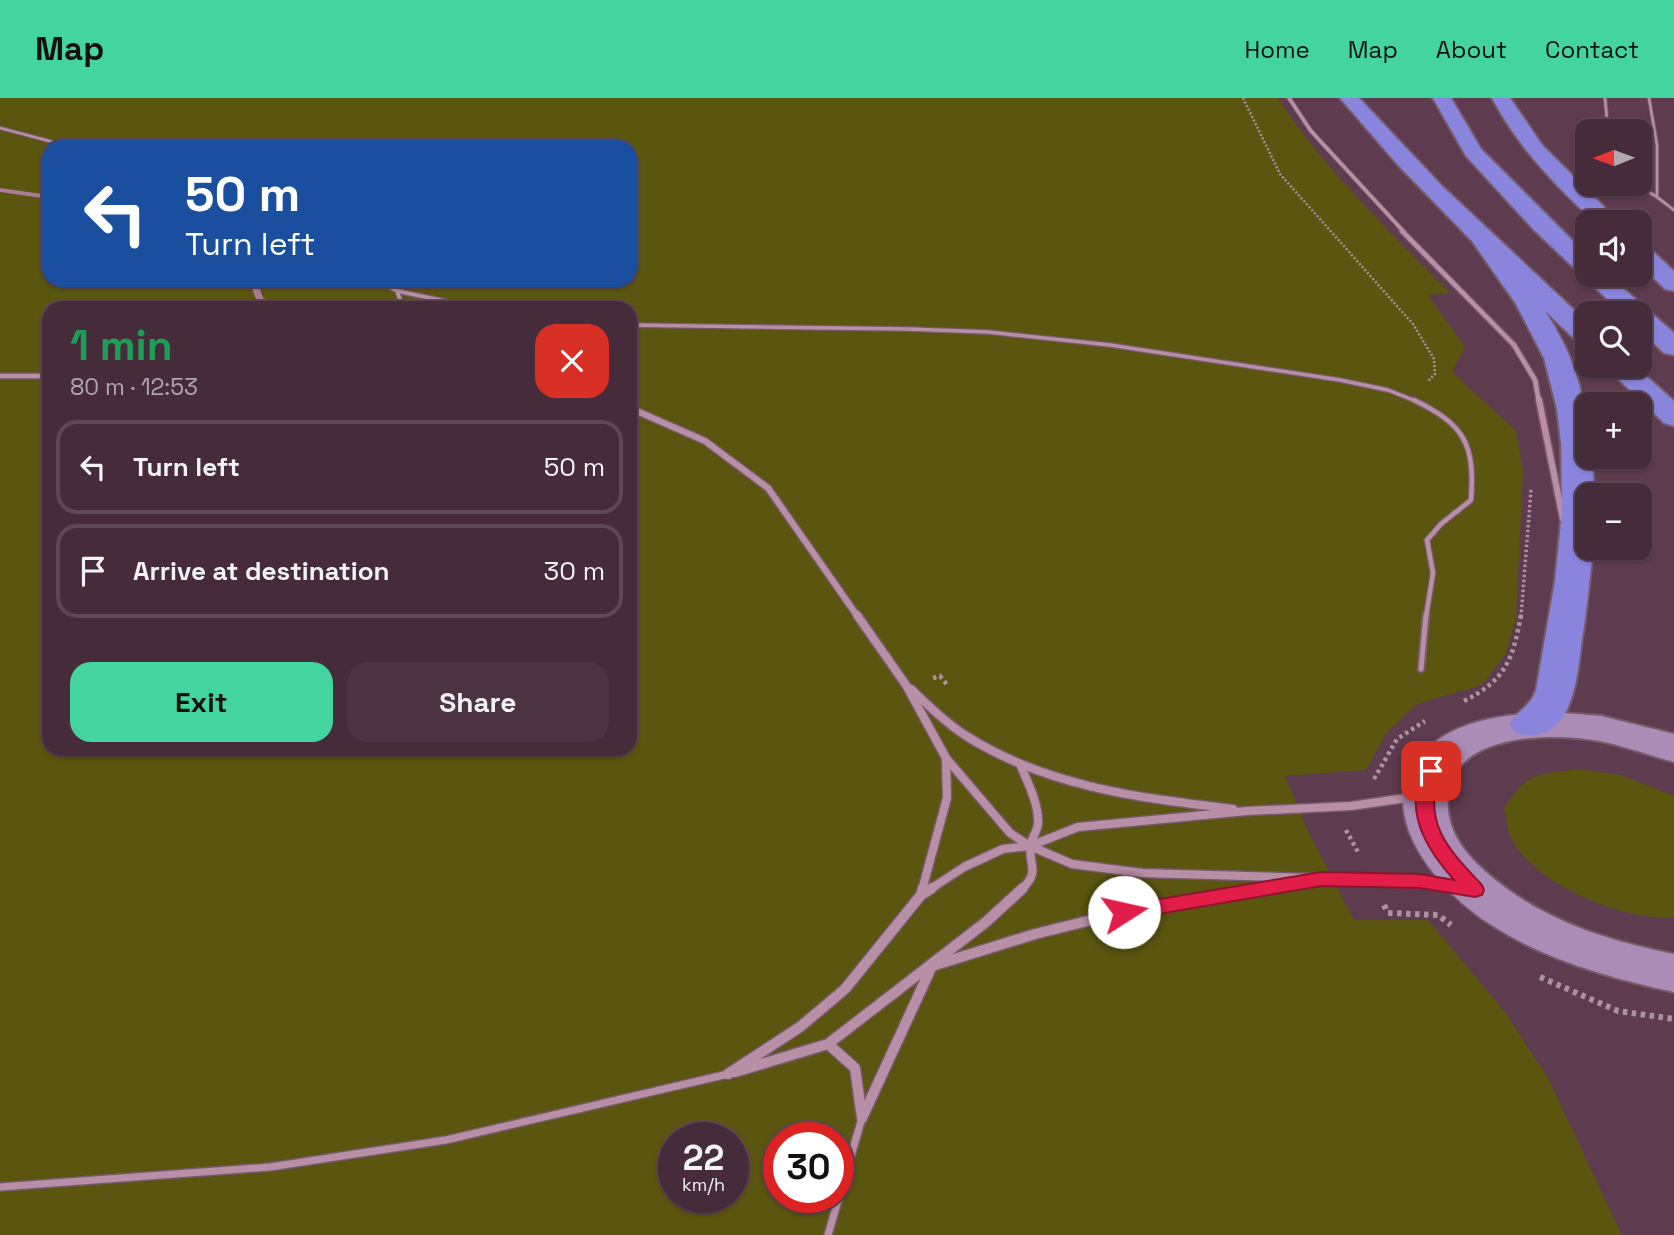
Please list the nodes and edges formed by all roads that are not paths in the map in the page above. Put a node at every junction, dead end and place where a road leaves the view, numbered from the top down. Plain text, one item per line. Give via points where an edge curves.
1 (1289, 98) edge
2 (1349, 98) edge
3 (1442, 98) edge
4 (1501, 98) edge
5 (1605, 98) edge
6 (1649, 98) edge
7 (1607, 119) edge
8 (0, 128) edge
9 (45, 140) edge
10 (1652, 195) edge
11 (1657, 198) junction
12 (1596, 210) edge
13 (1674, 211) edge
14 (1482, 238) junction
15 (1575, 257) edge
16 (1652, 263) edge
17 (1674, 284) edge
18 (389, 287) edge
19 (1608, 287) edge
20 (397, 292) junction
21 (400, 301) edge
22 (443, 301) edge
23 (1623, 301) edge
24 (637, 325) edge
25 (1575, 325) edge
26 (1652, 327) edge
27 (1674, 347) edge
28 (0, 376) edge
29 (42, 376) edge
30 (1632, 378) edge
31 (637, 411) edge
32 (1674, 417) edge
33 (1564, 524) dead end
34 (1567, 559) dead end
35 (1564, 641) junction
36 (1421, 669) dead end
37 (906, 685) junction
38 (1529, 724) junction
39 (1674, 749) edge
40 (946, 758) junction
41 (1020, 764) junction
42 (1423, 794) junction
43 (1247, 811) junction
44 (1030, 846) junction
45 (1321, 879) junction
46 (1475, 890) junction
47 (921, 895) junction
48 (932, 965) junction
49 (1674, 973) edge
50 (828, 1044) junction
51 (728, 1074) junction
52 (862, 1118) junction
53 (0, 1187) edge
54 (828, 1235) edge

1 - 33 street via 1360,187 1514,345 1535,380
2 - 14 highway via 1383,139
3 - 15 highway via 1473,152
4 - 12 highway via 1542,157
5 - 7 lane
6 - 11 lane via 1657,145
8 - 9 lane
10 - 11 lane
11 - 13 lane
14 - 25 highway
14 - 35 highway via 1541,328 1563,373 1577,446 1580,522
16 - 17 highway
18 - 20 lane
19 - 23 highway
20 - 21 lane
20 - 22 lane
24 - 36 lane via 950,330 1080,342 1366,385 1410,398 1452,423 1467,440 1473,459 1471,500 1427,540 1433,573
26 - 27 highway
28 - 29 street
30 - 32 highway
31 - 37 street via 705,441 768,488
34 - 35 street
35 - 38 highway via 1555,693 1546,711
37 - 40 street
37 - 41 street via 966,736
38 - 39 street via 1615,731
38 - 42 street via 1472,738 1447,752 1431,771
40 - 44 street via 993,816
40 - 47 street via 947,798
41 - 43 street via 1109,793
41 - 44 street via 1038,823
42 - 43 street via 1350,806
42 - 46 street via 1427,824 1444,857
43 - 44 street via 1078,827
44 - 45 street via 1072,864 1142,873
44 - 47 street via 1003,849
44 - 48 street via 1034,864 1030,880
45 - 46 street via 1420,881
45 - 48 street via 1124,912
46 - 49 street via 1516,920 1567,946
47 - 51 street via 845,989 800,1027
48 - 50 street
48 - 52 street
50 - 51 street
50 - 52 street via 855,1069
51 - 53 lane via 446,1140 270,1167
52 - 54 lane

